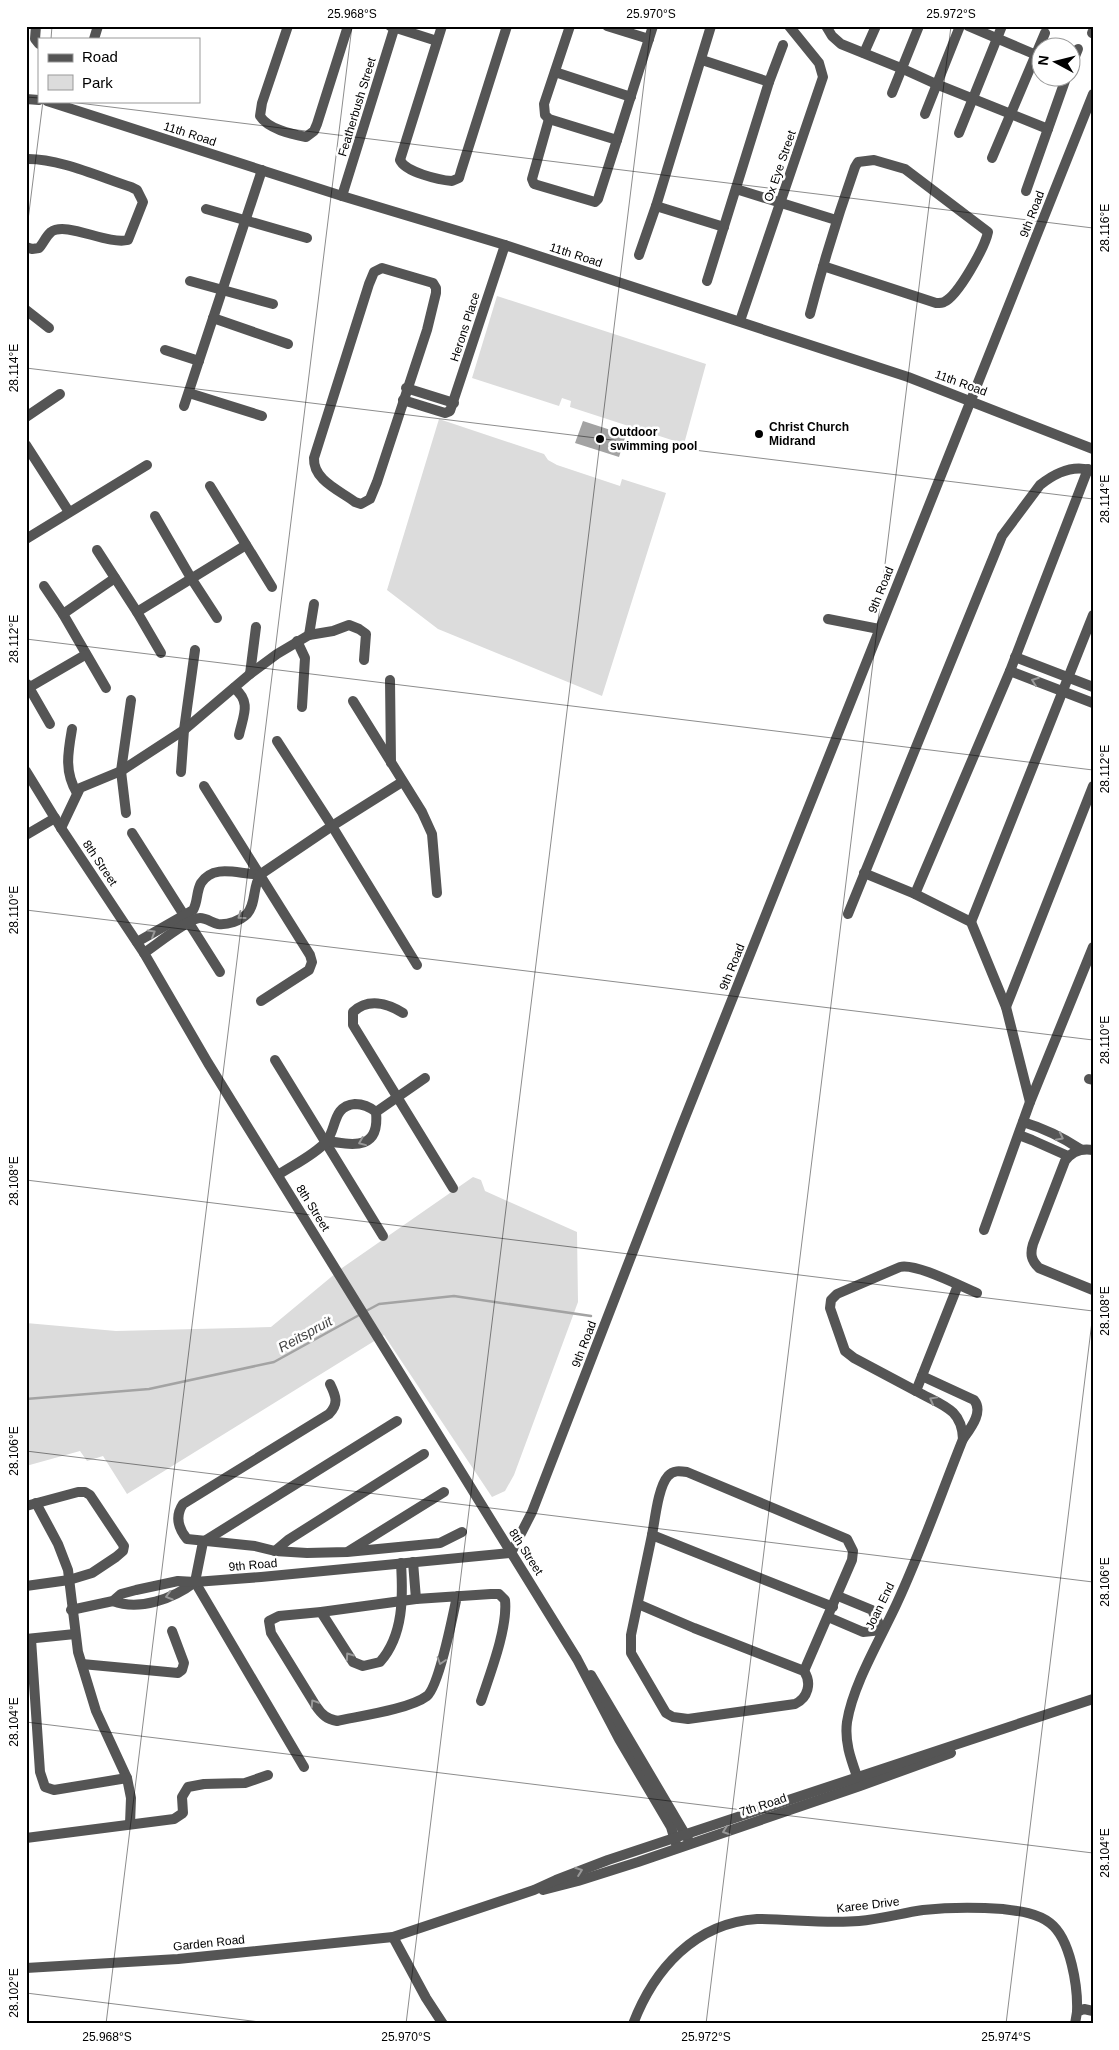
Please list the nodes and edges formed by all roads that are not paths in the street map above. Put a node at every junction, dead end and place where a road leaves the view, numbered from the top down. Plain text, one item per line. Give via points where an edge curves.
1 (36, 26) edge
2 (98, 26) edge
3 (288, 26) edge
4 (348, 26) edge
5 (442, 26) edge
6 (507, 26) edge
7 (570, 26) edge
8 (607, 26) edge
9 (653, 26) edge
10 (711, 26) edge
11 (826, 26) edge
12 (876, 26) edge
13 (919, 26) edge
14 (960, 26) edge
15 (968, 26) edge
16 (1002, 26) edge
17 (393, 27) edge
18 (795, 28) edge
19 (1045, 33) dead end
20 (94, 38) edge
21 (997, 38) junction
22 (1043, 38) edge
23 (649, 39) junction
24 (437, 41) junction
25 (38, 43) edge
26 (783, 45) dead end
27 (864, 53) junction
28 (1032, 53) edge
29 (702, 60) junction
30 (903, 68) junction
31 (1032, 69) edge
32 (555, 72) junction
33 (769, 82) junction
34 (936, 84) junction
35 (1062, 88) edge
36 (892, 93) dead end
37 (1093, 94) edge
38 (631, 97) junction
39 (973, 98) junction
40 (50, 102) edge
41 (1011, 113) junction
42 (925, 114) dead end
43 (549, 119) junction
44 (1048, 129) junction
45 (959, 133) dead end
46 (617, 140) junction
47 (992, 158) dead end
48 (26, 159) edge
49 (262, 170) junction
50 (736, 189) junction
51 (1026, 191) dead end
52 (342, 196) junction
53 (780, 204) junction
54 (656, 206) junction
55 (206, 209) dead end
56 (245, 220) junction
57 (836, 220) junction
58 (724, 227) junction
59 (306, 238) dead end
60 (505, 245) junction
61 (26, 247) edge
62 (639, 255) dead end
63 (823, 266) junction
64 (190, 281) dead end
65 (707, 281) dead end
66 (222, 289) junction
67 (273, 304) dead end
68 (26, 310) edge
69 (810, 314) dead end
70 (213, 318) junction
71 (740, 321) junction
72 (49, 328) dead end
73 (288, 344) dead end
74 (165, 350) dead end
75 (199, 361) junction
76 (406, 388) junction
77 (189, 393) junction
78 (60, 394) dead end
79 (970, 399) junction
80 (403, 400) junction
81 (454, 404) junction
82 (184, 406) dead end
83 (262, 416) dead end
84 (26, 417) edge
85 (26, 445) edge
86 (1093, 449) edge
87 (148, 465) dead end
88 (1090, 470) edge
89 (210, 486) dead end
90 (69, 512) junction
91 (155, 516) dead end
92 (26, 539) edge
93 (246, 545) junction
94 (97, 550) dead end
95 (115, 578) junction
96 (191, 578) junction
97 (44, 586) dead end
98 (272, 587) dead end
99 (314, 604) dead end
100 (137, 612) junction
101 (63, 614) junction
102 (1093, 615) edge
103 (217, 618) dead end
104 (828, 619) dead end
105 (256, 627) dead end
106 (879, 629) junction
107 (309, 635) junction
108 (297, 641) junction
109 (195, 650) dead end
110 (161, 653) dead end
111 (85, 655) junction
112 (1015, 657) junction
113 (364, 660) dead end
114 (1010, 671) junction
115 (250, 674) junction
116 (1067, 677) junction
117 (390, 680) dead end
118 (28, 685) edge
119 (1093, 687) edge
120 (106, 688) dead end
121 (234, 688) junction
122 (1062, 691) junction
123 (131, 700) dead end
124 (353, 701) dead end
125 (1093, 703) edge
126 (302, 707) dead end
127 (50, 724) dead end
128 (72, 729) dead end
129 (184, 730) junction
130 (239, 735) dead end
131 (277, 741) dead end
132 (392, 764) junction
133 (121, 770) junction
134 (26, 771) edge
135 (181, 772) dead end
136 (402, 782) junction
137 (204, 786) dead end
138 (1093, 786) edge
139 (77, 793) junction
140 (126, 813) dead end
141 (55, 818) junction
142 (332, 826) junction
143 (61, 828) junction
144 (132, 833) dead end
145 (26, 835) edge
146 (864, 873) junction
147 (261, 874) junction
148 (437, 893) dead end
149 (915, 894) junction
150 (848, 914) dead end
151 (188, 918) junction
152 (971, 922) junction
153 (137, 942) junction
154 (1093, 947) edge
155 (144, 953) junction
156 (417, 964) dead end
157 (220, 972) dead end
158 (261, 1001) dead end
159 (1006, 1007) junction
160 (403, 1013) dead end
161 (275, 1060) dead end
162 (425, 1078) dead end
163 (398, 1096) junction
164 (1030, 1102) junction
165 (376, 1112) junction
166 (1023, 1122) junction
167 (1018, 1135) junction
168 (327, 1141) junction
169 (1080, 1149) junction
170 (1093, 1150) edge
171 (1068, 1156) junction
172 (278, 1175) junction
173 (453, 1188) dead end
174 (984, 1230) dead end
175 (383, 1236) dead end
176 (958, 1285) junction
177 (1093, 1290) edge
178 (977, 1292) dead end
179 (922, 1376) junction
180 (330, 1384) dead end
181 (916, 1391) junction
182 (963, 1395) junction
183 (955, 1413) junction
184 (397, 1421) dead end
185 (963, 1440) junction
186 (424, 1454) dead end
187 (444, 1492) dead end
188 (31, 1504) edge
189 (462, 1532) dead end
190 (652, 1535) junction
191 (203, 1542) junction
192 (275, 1551) junction
193 (347, 1552) junction
194 (511, 1553) junction
195 (413, 1562) junction
196 (401, 1563) junction
197 (68, 1580) junction
198 (195, 1582) junction
199 (26, 1586) edge
200 (456, 1596) junction
201 (838, 1596) junction
202 (416, 1599) junction
203 (113, 1601) junction
204 (403, 1602) junction
205 (638, 1604) junction
206 (832, 1607) junction
207 (71, 1610) junction
208 (321, 1612) junction
209 (828, 1617) junction
210 (882, 1630) junction
211 (172, 1631) dead end
212 (76, 1634) junction
213 (29, 1639) edge
214 (82, 1664) junction
215 (804, 1671) junction
216 (1093, 1699) edge
217 (481, 1701) dead end
218 (304, 1767) dead end
219 (268, 1775) dead end
220 (127, 1778) junction
221 (859, 1782) junction
222 (130, 1824) junction
223 (26, 1838) edge
224 (682, 1841) junction
225 (393, 1937) junction
226 (26, 1968) edge
227 (1086, 2010) edge
228 (443, 2024) edge
229 (633, 2024) edge
230 (1075, 2024) edge

1 - 25 street via 35,39
2 - 20 street
3 - 4 street via 260,116 270,126 306,137 317,124
5 - 24 street
6 - 24 street via 462,171 452,181 409,170 400,160
7 - 32 street
8 - 23 street
9 - 23 street
10 - 29 street
11 - 27 street via 834,39
12 - 27 street
13 - 30 street
14 - 34 street
15 - 21 street
16 - 21 street
17 - 24 street
17 - 52 street, Featherbush Street
18 - 53 street, Ox Eye Street via 819,63 822,77
19 - 22 street
21 - 28 street
21 - 39 street
23 - 38 street
26 - 33 street
27 - 30 street
29 - 33 street
29 - 54 street
30 - 34 street
30 - 36 street
31 - 41 street
32 - 38 street
32 - 43 street via 544,104 545,115
33 - 50 street
34 - 39 street
34 - 42 street
35 - 44 street
37 - 79 street, 9th Road
38 - 46 street
39 - 41 street
39 - 45 street
40 - 49 street, 11th Road
41 - 44 street
41 - 47 street
43 - 46 street
43 - 46 street via 532,179 534,184 595,202
44 - 51 street
48 - 61 street via 66,166 131,187 137,190 143,202 128,240 113,241 74,230 56,230 39,248 32,250
49 - 52 street, 11th Road
49 - 56 street
50 - 53 street
50 - 58 street
52 - 60 street, 11th Road
53 - 57 street
53 - 71 street, Ox Eye Street
54 - 58 street
54 - 62 street
55 - 56 street
56 - 59 street
56 - 66 street
57 - 63 street
57 - 63 street via 858,162 874,160 913,174 988,234 971,271 949,299 942,303
58 - 65 street
60 - 71 street, 11th Road
60 - 81 street, Herons Place
63 - 69 street
64 - 66 street
66 - 67 street
66 - 70 street
68 - 72 street
70 - 73 street
70 - 75 street
71 - 79 street, 11th Road
74 - 75 street
75 - 77 street
76 - 80 street
76 - 80 street via 430,321 436,288 433,283 388,268 378,268 369,284 314,458 318,475 355,502 366,502 377,482
76 - 81 street
77 - 82 street
77 - 83 street
78 - 84 street
79 - 86 street, 11th Road
79 - 106 street, 9th Road
80 - 81 street, Herons Place via 445,413
85 - 90 street
87 - 90 street
88 - 112 street
88 - 146 street via 1074,468 1040,485 1002,536
89 - 93 street
90 - 92 street
91 - 96 street
93 - 96 street
93 - 98 street
94 - 95 street
95 - 100 street
95 - 101 street
96 - 100 street
96 - 103 street
97 - 101 street
99 - 107 street
100 - 110 street
101 - 111 street
102 - 116 street
104 - 106 street
105 - 115 street
106 - 194 street, 9th Road via 532,1512
107 - 108 street
107 - 113 street via 345,626 359,629 366,634
108 - 115 street
108 - 126 street via 305,658
109 - 129 street
111 - 118 street
111 - 120 street
112 - 114 street
112 - 116 street
122 -> 114 street
114 - 149 street
115 - 121 street
116 - 119 street
116 - 122 street
117 - 132 street
118 - 127 street
121 - 129 street
121 - 130 street via 245,704
122 - 125 street
122 - 152 street
123 - 133 street
124 - 132 street
128 - 139 street via 67,765
129 - 133 street
129 - 135 street
131 - 142 street
132 - 136 street
133 - 139 street via 88,784
133 - 140 street
134 - 141 street, 8th Street
136 - 142 street
136 - 148 street via 431,828
137 - 147 street
138 - 159 street
139 - 143 street
141 - 143 street, 8th Street
141 - 145 street
142 - 147 street
142 - 156 street
143 - 153 street, 8th Street
144 - 151 street
146 - 149 street
146 - 150 street
147 - 151 street via 215,873 201,883 195,907
147 -> 151 street via 255,885 251,907 242,918 227,924
147 - 158 street via 307,948 312,962 309,970 300,977
149 - 152 street
153 -> 151 street
151 - 155 street
151 - 157 street
152 - 159 street
153 - 155 street, 8th Street
154 - 164 street
155 - 172 street, 8th Street
159 - 164 street
160 - 163 street via 378,1003 359,1007 352,1014 353,1025
161 - 168 street
162 - 163 street
163 - 165 street
163 - 173 street
164 - 166 street
165 - 168 street via 357,1104 342,1109
165 -> 168 street via 377,1126 366,1142 353,1145
166 - 167 street
166 -> 169 street
167 - 171 street
167 - 174 street
168 - 172 street
168 - 175 street
169 - 170 street
169 - 171 street
171 - 177 street via 1031,1254 1039,1268
172 - 194 street, 8th Street
176 - 178 street
176 - 179 street
176 - 181 street via 905,1266 837,1294 831,1300 830,1308 845,1351
179 - 181 street
179 - 182 street
180 - 191 street via 336,1402 329,1414 183,1504 178,1517 182,1533 187,1539
183 -> 181 street
182 - 183 street
182 - 185 street, Joan End via 974,1400 978,1409
183 - 185 street via 963,1426
184 - 191 street
185 - 210 street, Joan End via 898,1601
186 - 192 street
187 - 193 street
188 - 197 street via 58,1544 68,1570
188 - 197 street via 78,1492 90,1494 122,1542 124,1548 116,1557 92,1573
189 - 193 street via 440,1543
190 - 201 street via 668,1476 679,1470 687,1472 847,1538 853,1551
190 - 205 street
190 - 206 street
191 - 192 street
191 - 198 street
192 - 193 street
194 - 195 street, 9th Road
194 - 224 street, 8th Street via 577,1659 619,1739
195 - 196 street, 9th Road
195 - 202 street
196 - 198 street, 9th Road
196 - 204 street
197 - 199 street
197 - 207 street
198 - 203 street, 9th Road via 136,1590 121,1594
198 -> 203 street via 182,1592 140,1605
198 - 218 street
200 - 202 street
200 -> 208 street via 444,1651 428,1695 396,1707 337,1721 323,1716 268,1626 269,1621 279,1616
200 - 217 street via 497,1594 505,1600 497,1650
201 - 206 street
201 - 210 street via 872,1610
202 - 204 street
203 - 207 street
204 - 208 street
204 -> 208 street via 390,1649 380,1662 368,1666 353,1662
205 - 215 street
205 - 215 street via 631,1635 632,1653 662,1708 673,1717 688,1719 796,1704 807,1694 808,1678
206 - 209 street
207 - 212 street
209 - 210 street via 864,1632
209 - 215 street
210 - 221 street, Joan End via 848,1721 847,1743
211 - 214 street via 184,1663 178,1673
212 - 213 street
212 - 214 street
213 - 220 street via 40,1772 45,1787 54,1790
214 - 220 street via 96,1711
216 - 221 street, 7th Road via 995,1733 971,1738
219 - 222 street via 245,1783 188,1787 182,1797 180,1816
220 - 222 street via 131,1798
221 - 224 street, 7th Road
222 - 223 street
224 - 225 street, 7th Road via 581,1870 534,1890
225 - 226 street, Garden Road via 178,1959
225 - 228 street
227 - 229 street, Karee Drive via 1058,1931 1051,1924 1027,1913 951,1907 860,1921 744,1920 718,1927 686,1946 668,1963 651,1987
227 - 230 street

